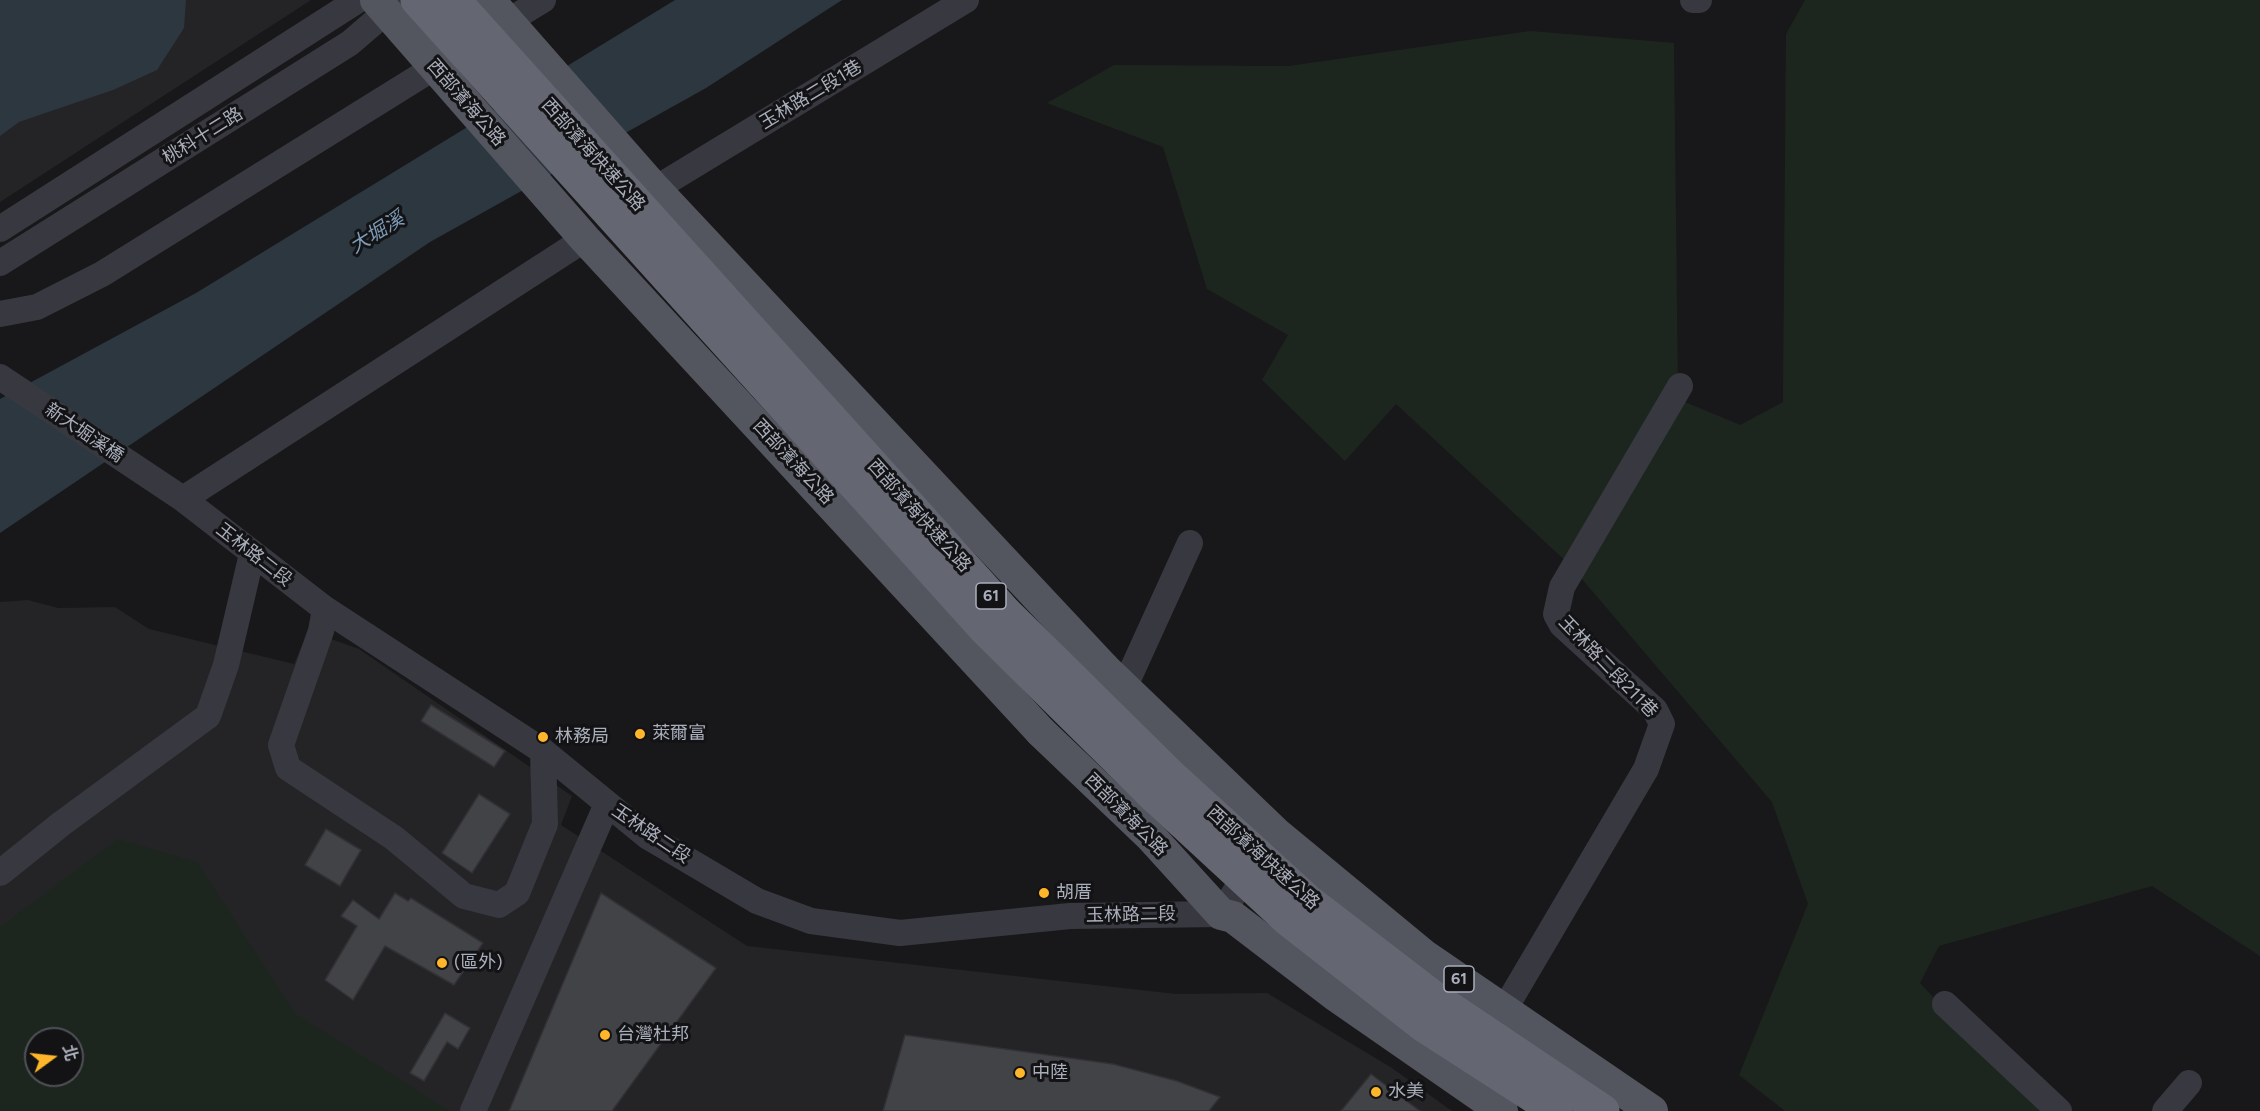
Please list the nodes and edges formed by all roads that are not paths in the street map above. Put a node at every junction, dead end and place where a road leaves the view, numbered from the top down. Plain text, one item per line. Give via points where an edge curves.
1 (376, 0) edge
2 (400, 0) edge
3 (417, 0) edge
4 (454, 0) edge
5 (489, 0) edge
6 (543, 0) edge
7 (966, 0) edge
8 (1692, 0) edge
9 (1699, 0) edge
10 (347, 3) edge
11 (368, 30) junction
12 (656, 189) junction
13 (0, 229) edge
14 (585, 239) junction
15 (0, 263) edge
16 (0, 314) edge
17 (0, 377) edge
18 (1680, 386) dead end
19 (176, 494) junction
20 (1190, 543) dead end
21 (252, 554) junction
22 (326, 609) junction
23 (1114, 678) junction
24 (1149, 711) junction
25 (543, 751) junction
26 (607, 804) junction
27 (1276, 832) junction
28 (1249, 869) junction
29 (0, 873) edge
30 (1221, 914) junction
31 (1945, 1004) dead end
32 (1504, 1010) junction
33 (2189, 1083) dead end
34 (473, 1111) edge
35 (1502, 1111) edge
36 (1557, 1111) edge
37 (1603, 1111) edge
38 (1652, 1111) edge
39 (2059, 1111) edge
40 (2165, 1111) edge

1 - 14 main road, 西部濱海公路, bridge
2 - 11 street, 桃科十二路
3 - 36 highway, 西部濱海快速公路 / 61, bridge via 984,628 1155,797 1287,919 1424,1026
4 - 37 highway, 西部濱海快速公路 / 61, bridge via 1006,613 1170,775 1307,900 1436,999
5 - 12 main road, 61, bridge
6 - 16 street via 102,274 37,307
7 - 12 street, 玉林路二段1巷
8 - 9 street
10 - 11 street
10 - 13 street, 桃科十二路
11 - 15 street, 桃科十二路
12 - 23 main road, 61, bridge
14 - 19 street
14 - 30 main road, 西部濱海公路, bridge via 1041,732 1151,837
17 - 19 street, 新大堀溪橋
18 - 32 street, 玉林路二段211巷 via 1562,587 1556,614 1562,625 1655,710 1662,724 1646,769
19 - 21 street, 玉林路二段
20 - 23 street
21 - 22 street, 玉林路二段
21 - 29 street via 226,665 208,716
22 - 25 street, 玉林路二段
22 - 25 street via 281,746 288,768 394,838 465,896 499,905 517,893 545,824
23 - 24 main road, 61
24 - 27 main road, 61
24 - 28 street via 1118,743
25 - 26 street, 玉林路二段
26 - 30 street, 玉林路二段 via 647,836 757,901 812,921 900,933 1070,916
26 - 34 street
27 - 28 street
27 - 32 main road, 61 via 1425,956
28 - 30 street
30 - 35 main road, 玉林路二段 via 1233,917 1335,995
31 - 39 street
32 - 38 main road, 61
33 - 40 street

